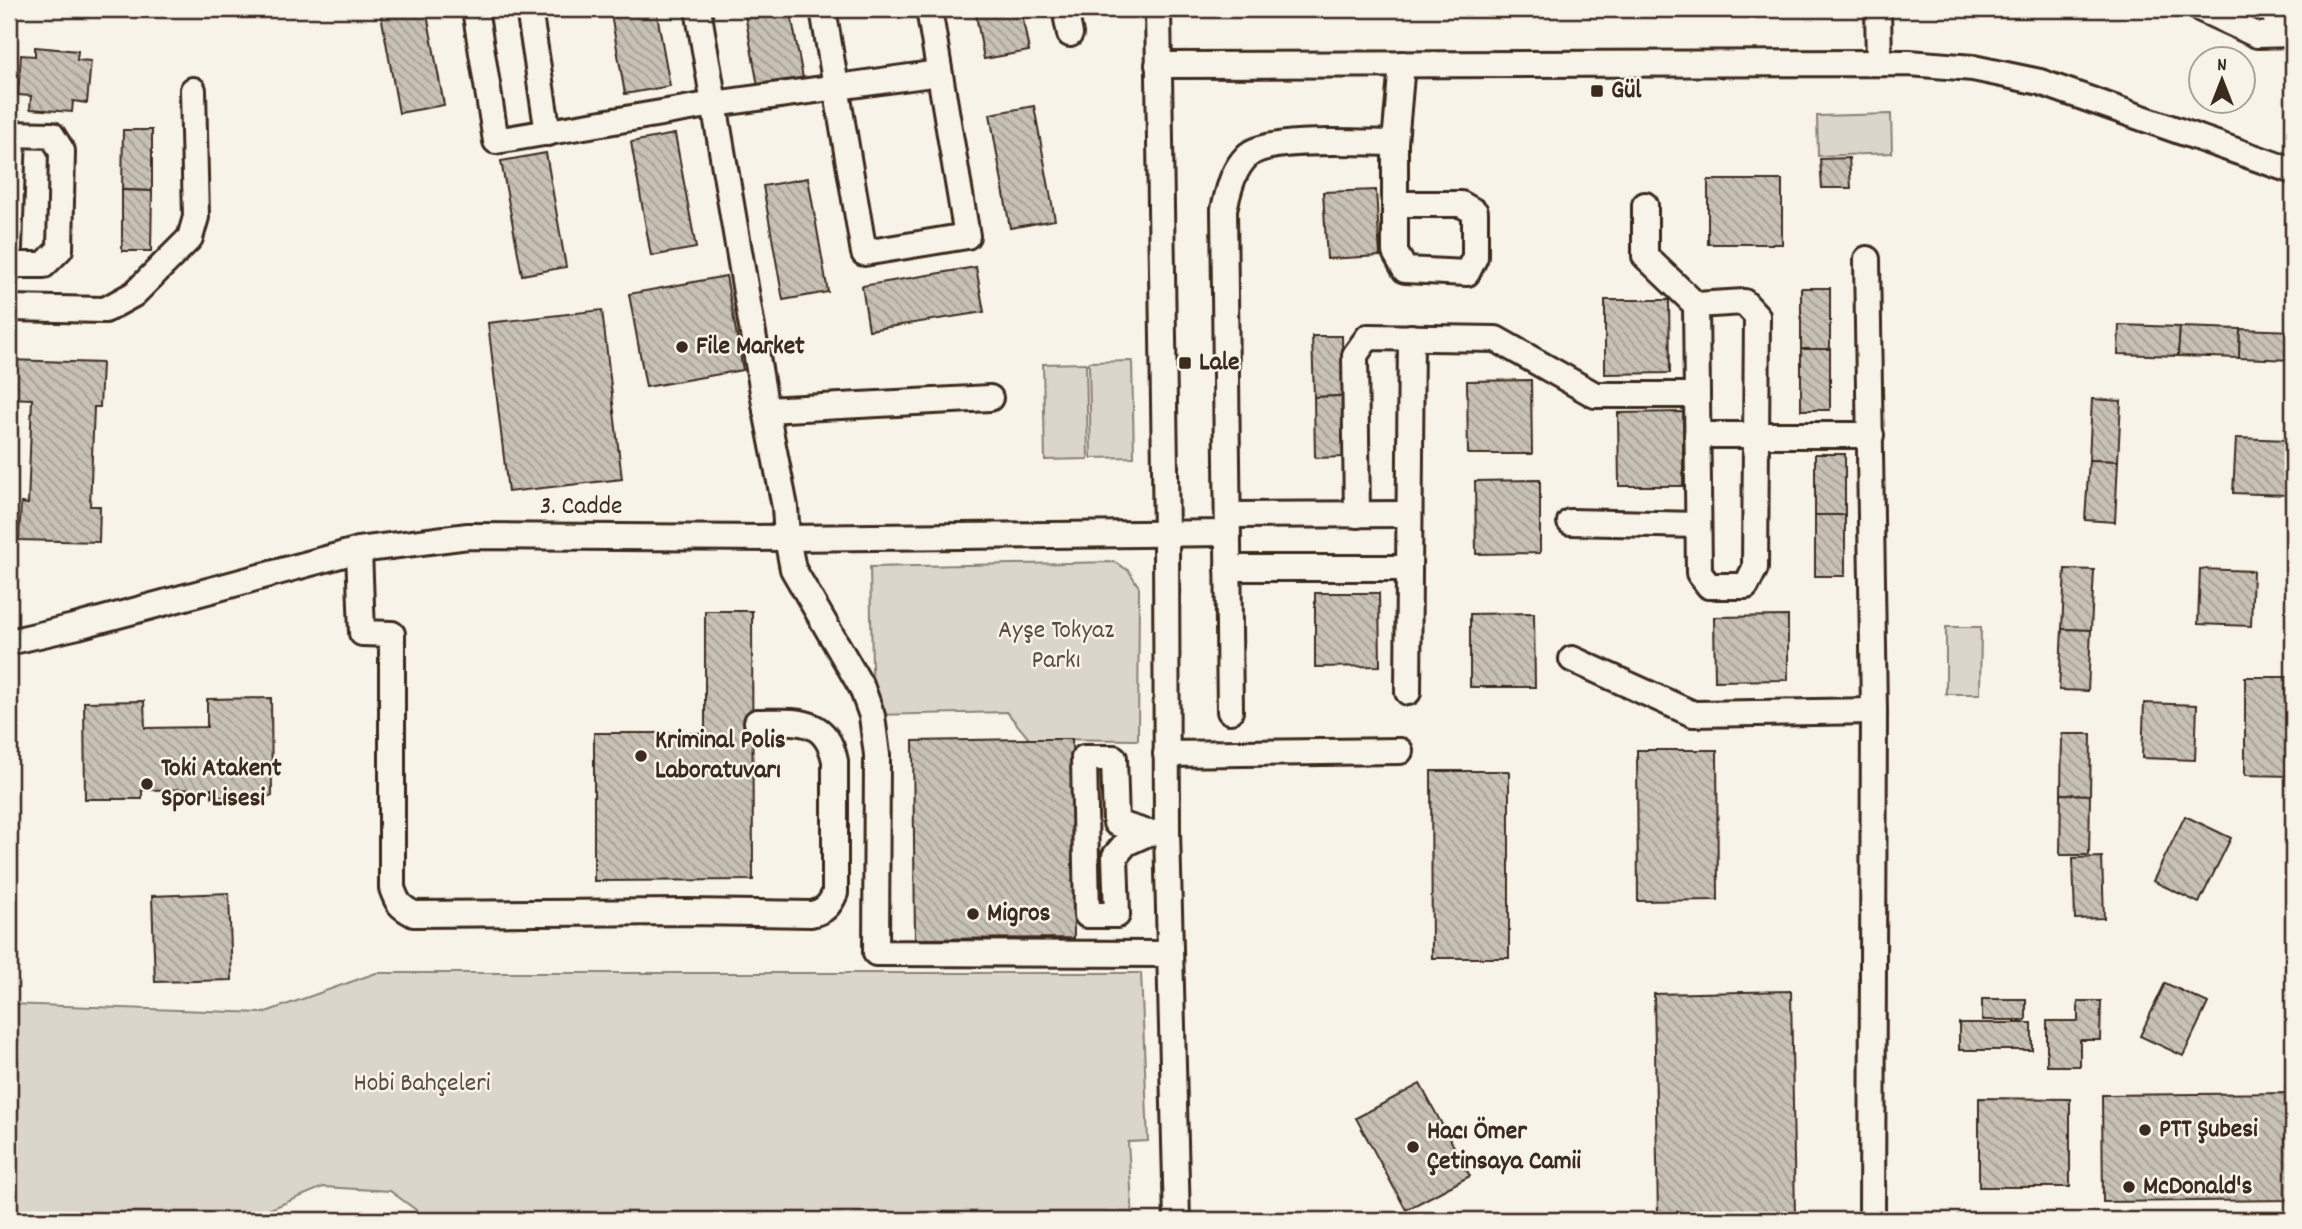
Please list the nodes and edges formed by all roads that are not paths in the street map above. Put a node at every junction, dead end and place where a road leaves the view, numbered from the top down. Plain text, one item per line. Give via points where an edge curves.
1 (475, 9) edge
2 (529, 9) edge
3 (698, 9) edge
4 (823, 9) edge
5 (929, 9) edge
6 (1065, 9) edge
7 (1158, 9) edge
8 (1878, 9) edge
9 (2201, 9) edge
10 (2272, 9) edge
11 (1070, 34) dead end
12 (2287, 34) edge
13 (1879, 63) junction
14 (1402, 64) junction
15 (1158, 65) junction
16 (939, 73) junction
17 (836, 87) junction
18 (193, 90) dead end
19 (714, 104) junction
20 (548, 133) junction
21 (11, 134) edge
22 (1395, 143) junction
23 (2293, 172) edge
24 (1395, 204) dead end
25 (1645, 205) dead end
26 (9, 248) edge
27 (1867, 259) dead end
28 (9, 265) edge
29 (1696, 305) junction
30 (9, 308) edge
31 (1411, 337) junction
32 (1697, 395) junction
33 (990, 398) dead end
34 (766, 410) junction
35 (1697, 435) junction
36 (1756, 435) junction
37 (1871, 435) junction
38 (1409, 514) junction
39 (1357, 515) junction
40 (1570, 522) dead end
41 (1227, 524) junction
42 (1698, 525) junction
43 (1166, 534) junction
44 (788, 538) junction
45 (359, 551) junction
46 (1228, 568) junction
47 (1409, 568) junction
48 (9, 642) edge
49 (1572, 659) dead end
50 (1408, 692) dead end
51 (1230, 711) dead end
52 (1874, 711) junction
53 (757, 722) dead end
54 (1401, 751) dead end
55 (1167, 754) junction
56 (1158, 833) junction
57 (1170, 954) junction
58 (1177, 1220) edge
59 (1872, 1220) edge

1 - 20 street via 496,141
2 - 20 street
3 - 19 street
4 - 17 street
5 - 16 street
6 - 11 street
7 - 15 street
8 - 13 street
9 - 12 street via 2257,35
10 - 12 street
13 - 14 street
13 - 23 street via 1973,68 2040,82
14 - 15 street
14 - 22 street
15 - 43 street
16 - 17 street
16 - 17 street via 967,236 864,253
17 - 19 street
18 - 30 street via 196,217 190,238 134,294 105,310
19 - 20 street
19 - 34 street
21 - 26 street
21 - 28 street via 52,135 62,151 60,249 44,265
22 - 24 street
22 - 41 street via 1280,143 1248,153 1232,175 1224,209
25 - 29 street via 1645,256
27 - 37 street
29 - 32 street
29 - 36 street via 1744,302 1757,316
31 - 32 street via 1496,340 1595,395
31 - 38 street
31 - 39 street via 1368,337 1355,355
32 - 35 street
33 - 34 street
34 - 44 street
35 - 36 street
35 - 42 street
36 - 37 street
36 - 42 street via 1755,568 1746,586 1709,586 1699,573
37 - 52 street
38 - 39 street, 3. Cadde
38 - 47 street
39 - 41 street, 3. Cadde
40 - 42 street
41 - 43 street, 3. Cadde
41 - 46 street
43 - 44 street, 3. Cadde
43 - 55 street
44 - 45 street, 3. Cadde via 468,536
44 - 57 street via 793,569 862,688 873,723 877,755 876,953
45 - 48 street, 3. Cadde
45 - 53 street via 362,634 391,634 392,888 401,908 414,914 811,914 823,910 835,893 833,752 822,734 804,722
46 - 47 street
46 - 51 street
47 - 50 street
49 - 52 street via 1693,713
52 - 59 street
54 - 55 street
55 - 56 street
56 - 56 street via 1116,824 1114,758 1084,758 1087,915 1117,915 1115,856 1125,843
56 - 57 street
57 - 58 street

